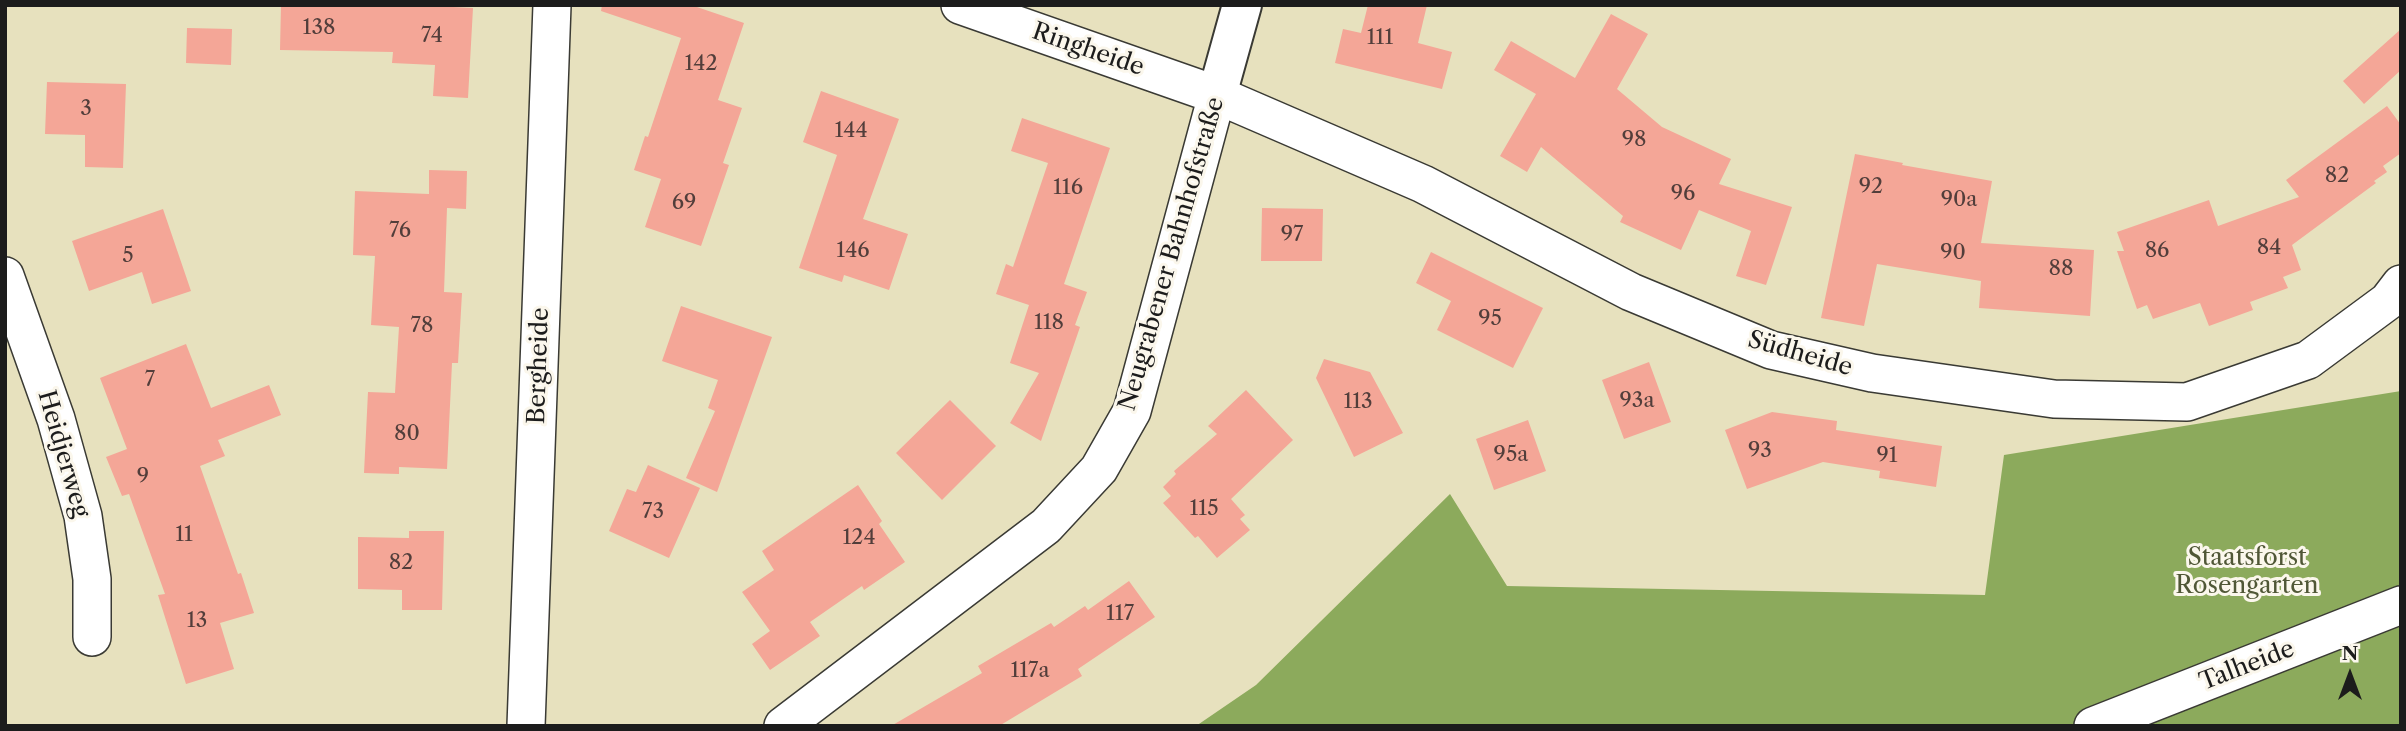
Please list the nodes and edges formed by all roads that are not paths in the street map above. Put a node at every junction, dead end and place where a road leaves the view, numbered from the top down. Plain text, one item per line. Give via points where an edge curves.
1 (552, 5) edge
2 (960, 5) edge
3 (1242, 5) edge
4 (1217, 95) junction
5 (5, 276) edge
6 (2401, 284) edge
7 (2401, 606) edge
8 (92, 637) dead end
9 (526, 726) edge
10 (783, 726) edge
11 (2093, 726) edge

1 - 9 street, Bergheide
2 - 4 street, Ringheide
3 - 4 street, Neugrabener Bahnhofstraße
4 - 6 street, Südheide via 1423,184 1631,292 1771,350 1872,373 2054,399 2187,402 2308,360 2388,301
4 - 10 street, Neugrabener Bahnhofstraße via 1132,411 1099,469 1046,526
5 - 8 street, Heidjerweg via 56,419 83,516 92,579
7 - 11 street, Talheide

